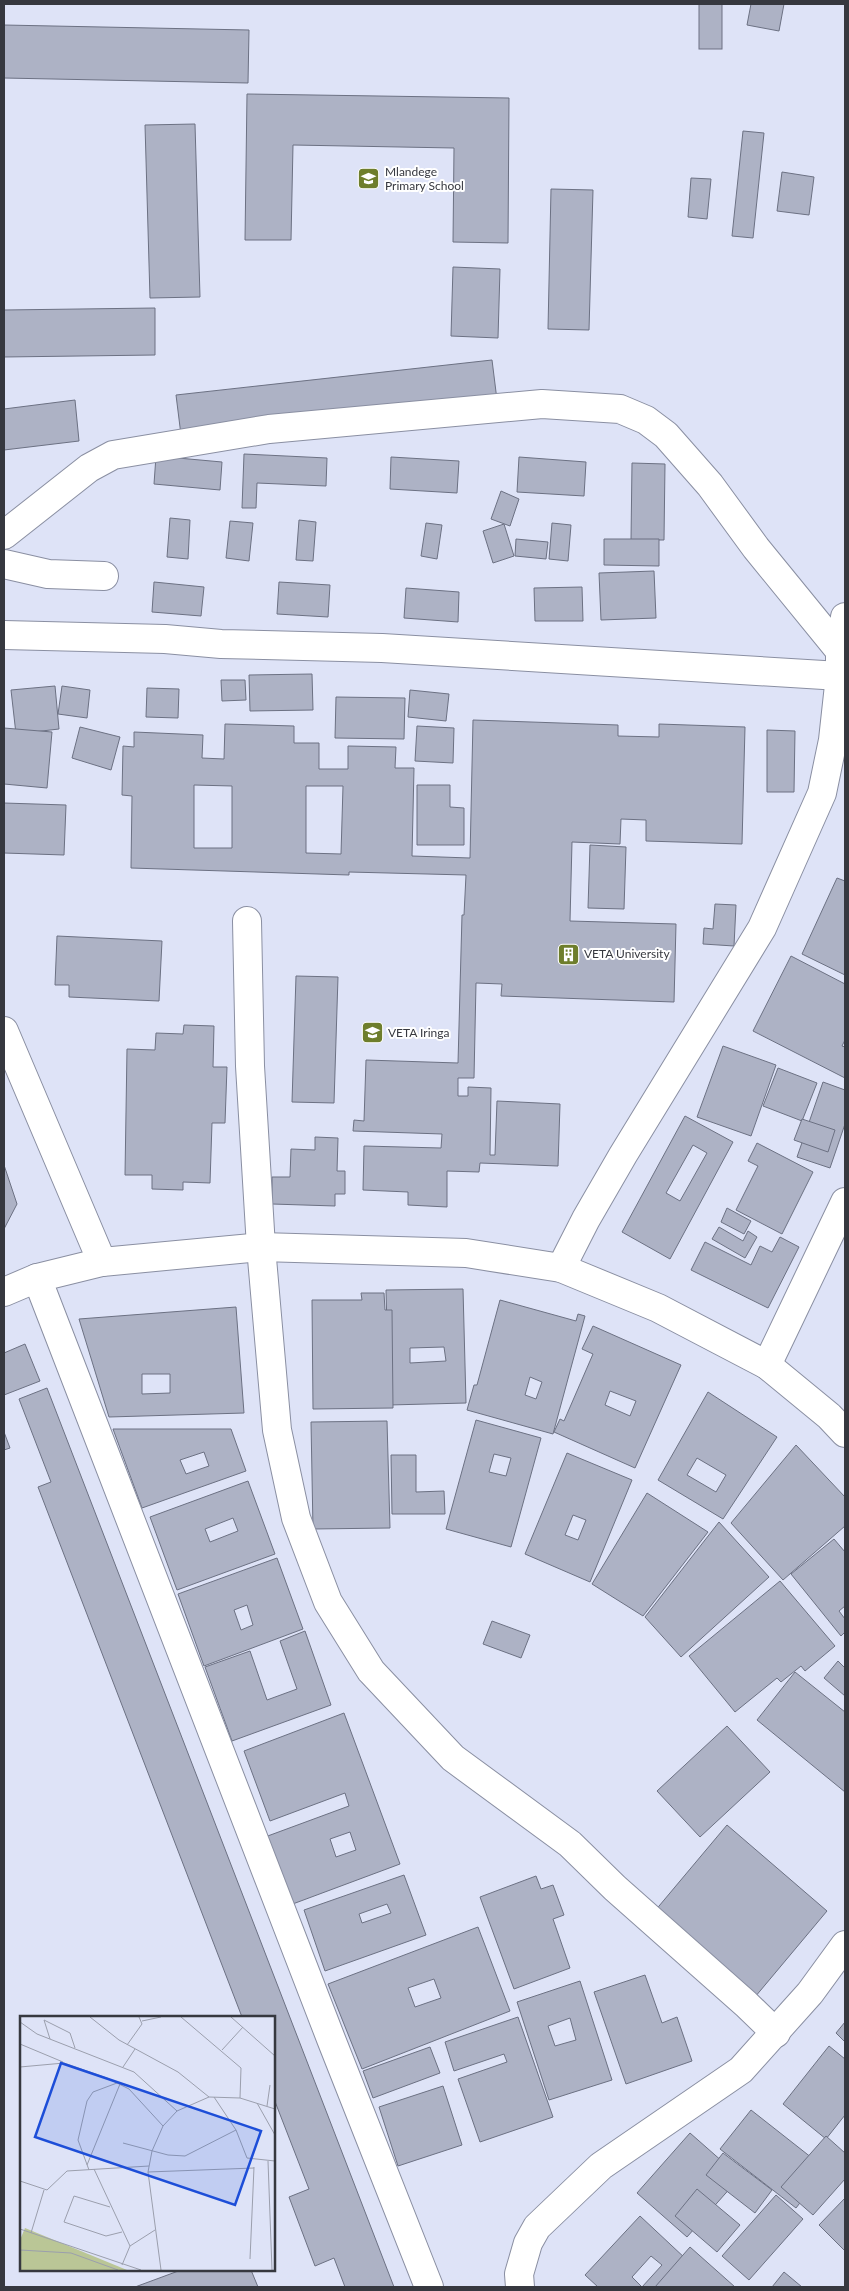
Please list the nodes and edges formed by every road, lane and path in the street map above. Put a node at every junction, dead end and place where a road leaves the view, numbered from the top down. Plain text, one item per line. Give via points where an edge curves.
1 (4, 536) edge
2 (4, 564) edge
3 (104, 576) dead end
4 (845, 617) edge
5 (4, 635) edge
6 (840, 663) junction
7 (247, 921) dead end
8 (4, 1032) edge
9 (845, 1202) edge
10 (261, 1246) junction
11 (102, 1262) junction
12 (561, 1268) junction
13 (37, 1278) junction
14 (4, 1292) edge
15 (767, 1365) junction
16 (845, 1433) edge
17 (845, 1946) edge
18 (776, 2033) junction
19 (429, 2287) edge
20 (520, 2287) edge

1 - 6 street via 89,468 113,456 269,430 542,404 620,409 646,420 666,434 710,485
2 - 3 street via 48,574
4 - 6 street
5 - 6 street
6 - 12 street via 833,740 822,793 762,928 623,1155
7 - 10 street via 250,1066
8 - 11 street
9 - 15 street
10 - 11 street
10 - 12 street via 466,1253
10 - 18 street via 277,1430 296,1518 328,1602 371,1671 453,1758 570,1844
11 - 13 street
12 - 15 street via 658,1308
13 - 14 street
13 - 19 street
15 - 16 street
17 - 18 street
18 - 20 street via 741,2070 601,2166 537,2226 518,2274

